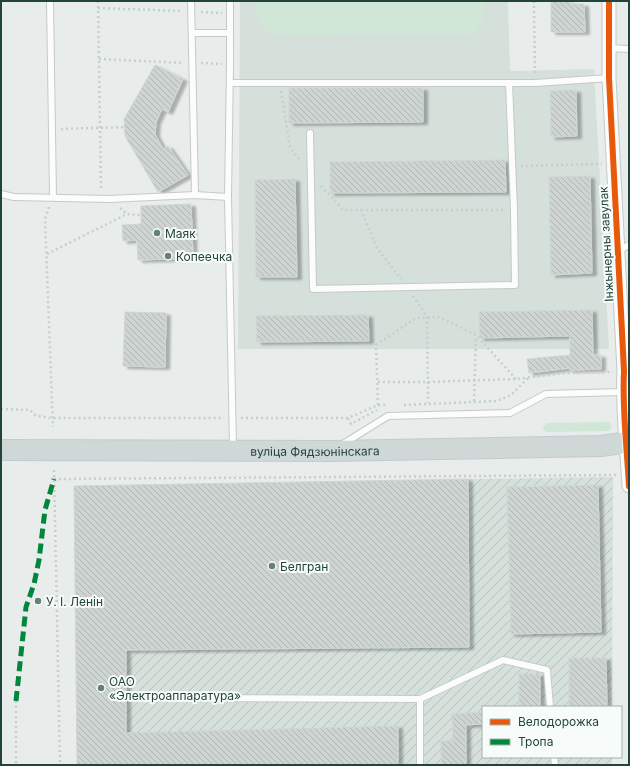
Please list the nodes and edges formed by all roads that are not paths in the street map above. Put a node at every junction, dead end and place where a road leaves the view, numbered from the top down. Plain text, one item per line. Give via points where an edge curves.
1 (50, 1) edge
2 (191, 1) edge
3 (230, 1) edge
4 (609, 1) edge
5 (192, 33) junction
6 (230, 33) junction
7 (609, 48) junction
8 (629, 49) edge
9 (609, 78) junction
10 (230, 83) junction
11 (509, 83) junction
12 (310, 133) dead end
13 (1, 194) edge
14 (195, 196) junction
15 (53, 197) junction
16 (228, 197) junction
17 (623, 248) edge
18 (623, 392) junction
19 (627, 442) edge
20 (1, 450) edge
21 (233, 451) junction
22 (331, 451) junction
23 (629, 486) edge
24 (185, 698) dead end
25 (420, 699) junction
26 (550, 706) edge
27 (420, 765) edge

1 - 15 lane
2 - 5 lane
3 - 6 lane
4 - 7 street, Інжынерны завулак
5 - 6 lane
5 - 14 lane
6 - 10 lane
7 - 8 lane
7 - 9 street, Інжынерны завулак
9 - 11 lane
9 - 17 street, Інжынерны завулак
10 - 11 lane
10 - 16 lane
11 - 12 lane via 515,285 314,289
13 - 15 lane via 14,197
14 - 15 lane via 109,199
14 - 16 lane
16 - 21 lane
17 - 18 street, Інжынерны завулак
18 - 19 street, Інжынерны завулак
18 - 22 lane via 546,394 510,413 388,416
19 - 22 main road, вуліца Фядзюнінскага via 601,446
19 - 23 street, Інжынерны завулак
20 - 21 main road, вуліца Фядзюнінскага
21 - 22 main road, вуліца Фядзюнінскага
24 - 25 lane
25 - 26 lane via 504,660 547,670
25 - 27 lane

